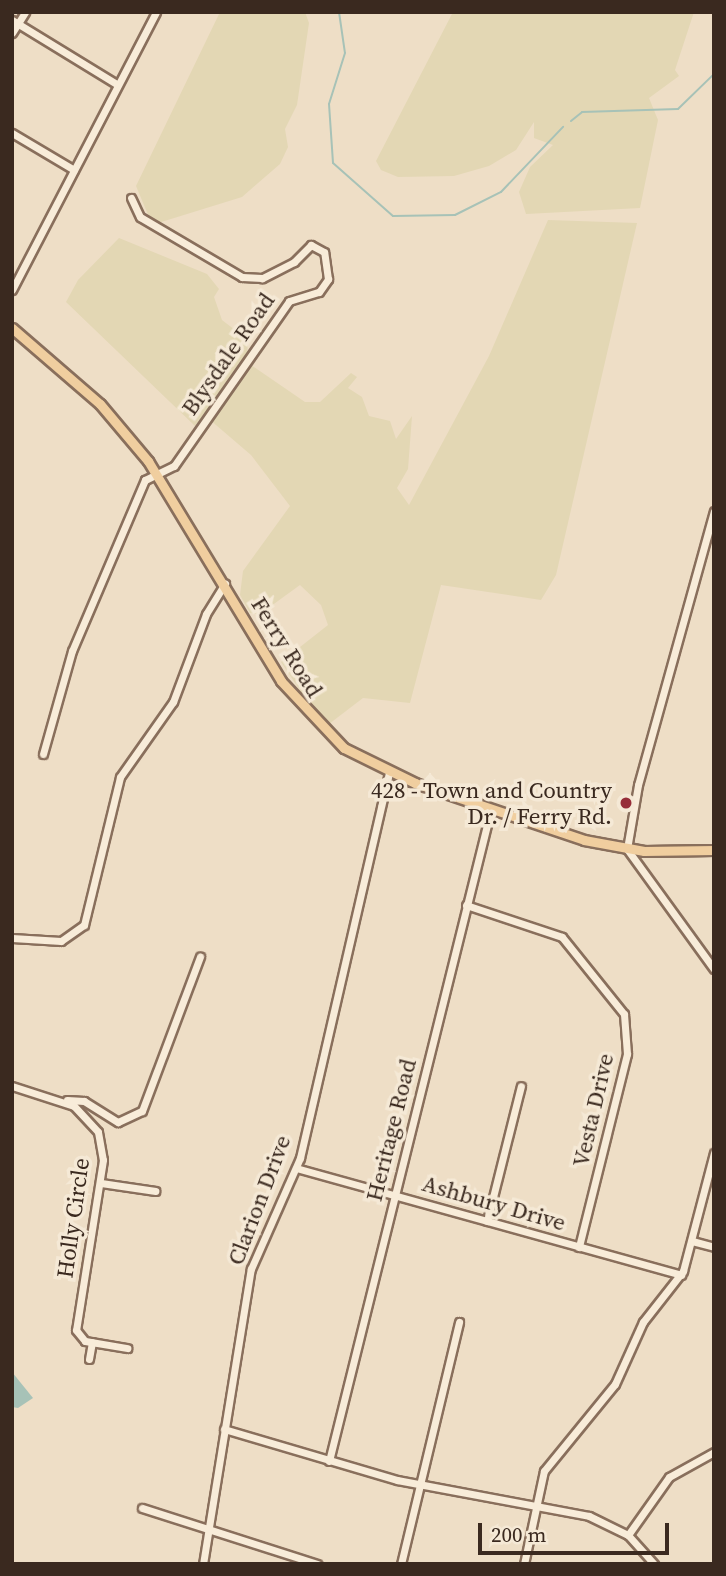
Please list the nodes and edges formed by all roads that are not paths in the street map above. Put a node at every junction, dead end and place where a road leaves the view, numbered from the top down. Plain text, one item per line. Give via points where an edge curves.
1 (25, 12) edge
2 (156, 12) edge
3 (15, 22) edge
4 (12, 33) edge
5 (118, 85) junction
6 (12, 133) edge
7 (74, 170) junction
8 (131, 198) dead end
9 (12, 290) edge
10 (12, 328) edge
11 (158, 474) junction
12 (714, 511) edge
13 (225, 583) junction
14 (43, 754) dead end
15 (389, 773) junction
16 (491, 809) junction
17 (627, 849) junction
18 (714, 850) edge
19 (466, 905) junction
20 (12, 939) edge
21 (200, 957) dead end
22 (714, 969) edge
23 (12, 1086) edge
24 (521, 1086) dead end
25 (59, 1099) junction
26 (714, 1153) edge
27 (296, 1168) junction
28 (101, 1183) junction
29 (155, 1191) dead end
30 (394, 1196) junction
31 (487, 1221) junction
32 (692, 1241) junction
33 (579, 1247) junction
34 (714, 1247) edge
35 (681, 1275) junction
36 (459, 1322) dead end
37 (92, 1342) junction
38 (127, 1348) dead end
39 (89, 1359) dead end
40 (224, 1429) junction
41 (714, 1452) edge
42 (329, 1461) junction
43 (419, 1485) junction
44 (535, 1506) junction
45 (142, 1508) dead end
46 (208, 1529) junction
47 (628, 1535) junction
48 (203, 1564) edge
49 (317, 1564) edge
50 (401, 1564) edge
51 (524, 1564) edge
52 (654, 1564) edge

1 - 3 street
2 - 5 street
3 - 4 street
3 - 5 street
5 - 7 street
6 - 7 street
7 - 9 street
8 - 11 street, Blysdale Road via 140,217 242,277 266,276 311,244 321,248 328,267 324,288 289,301 174,466
10 - 11 main road, Ferry Road via 100,404
11 - 13 main road, Ferry Road
11 - 14 street via 141,488 72,651
12 - 17 street via 638,785
13 - 15 main road, Ferry Road via 299,705 344,748
13 - 20 street via 206,614 173,702 120,777 84,925 61,941
15 - 16 main road, Ferry Road
15 - 27 street, Clarion Drive
16 - 17 main road, Ferry Road
16 - 19 street, Heritage Road
17 - 18 main road, Ferry Road
17 - 22 street
19 - 30 street, Heritage Road
19 - 33 street, Vesta Drive via 562,937 624,1014 627,1054
21 - 25 street via 142,1111 118,1122 84,1101
23 - 25 street, Holly Circle
24 - 31 street
25 - 28 street, Holly Circle via 82,1111 98,1132
26 - 32 street
27 - 30 street, Ashbury Drive
27 - 40 street, Clarion Drive via 255,1254
28 - 29 street
28 - 37 street, Holly Circle via 76,1326 81,1339
30 - 31 street, Ashbury Drive
30 - 42 street, Heritage Road
31 - 33 street, Ashbury Drive
32 - 34 street
32 - 35 street
33 - 35 street, Ashbury Drive
35 - 44 street via 643,1322 615,1384 549,1463
36 - 43 street
37 - 38 street
37 - 39 street
40 - 42 street
40 - 46 street, Clarion Drive
41 - 47 street via 669,1477
42 - 43 street
43 - 44 street
43 - 50 street
44 - 47 street via 589,1516
44 - 51 street
45 - 46 street
46 - 48 street, Clarion Drive
46 - 49 street
47 - 52 street

